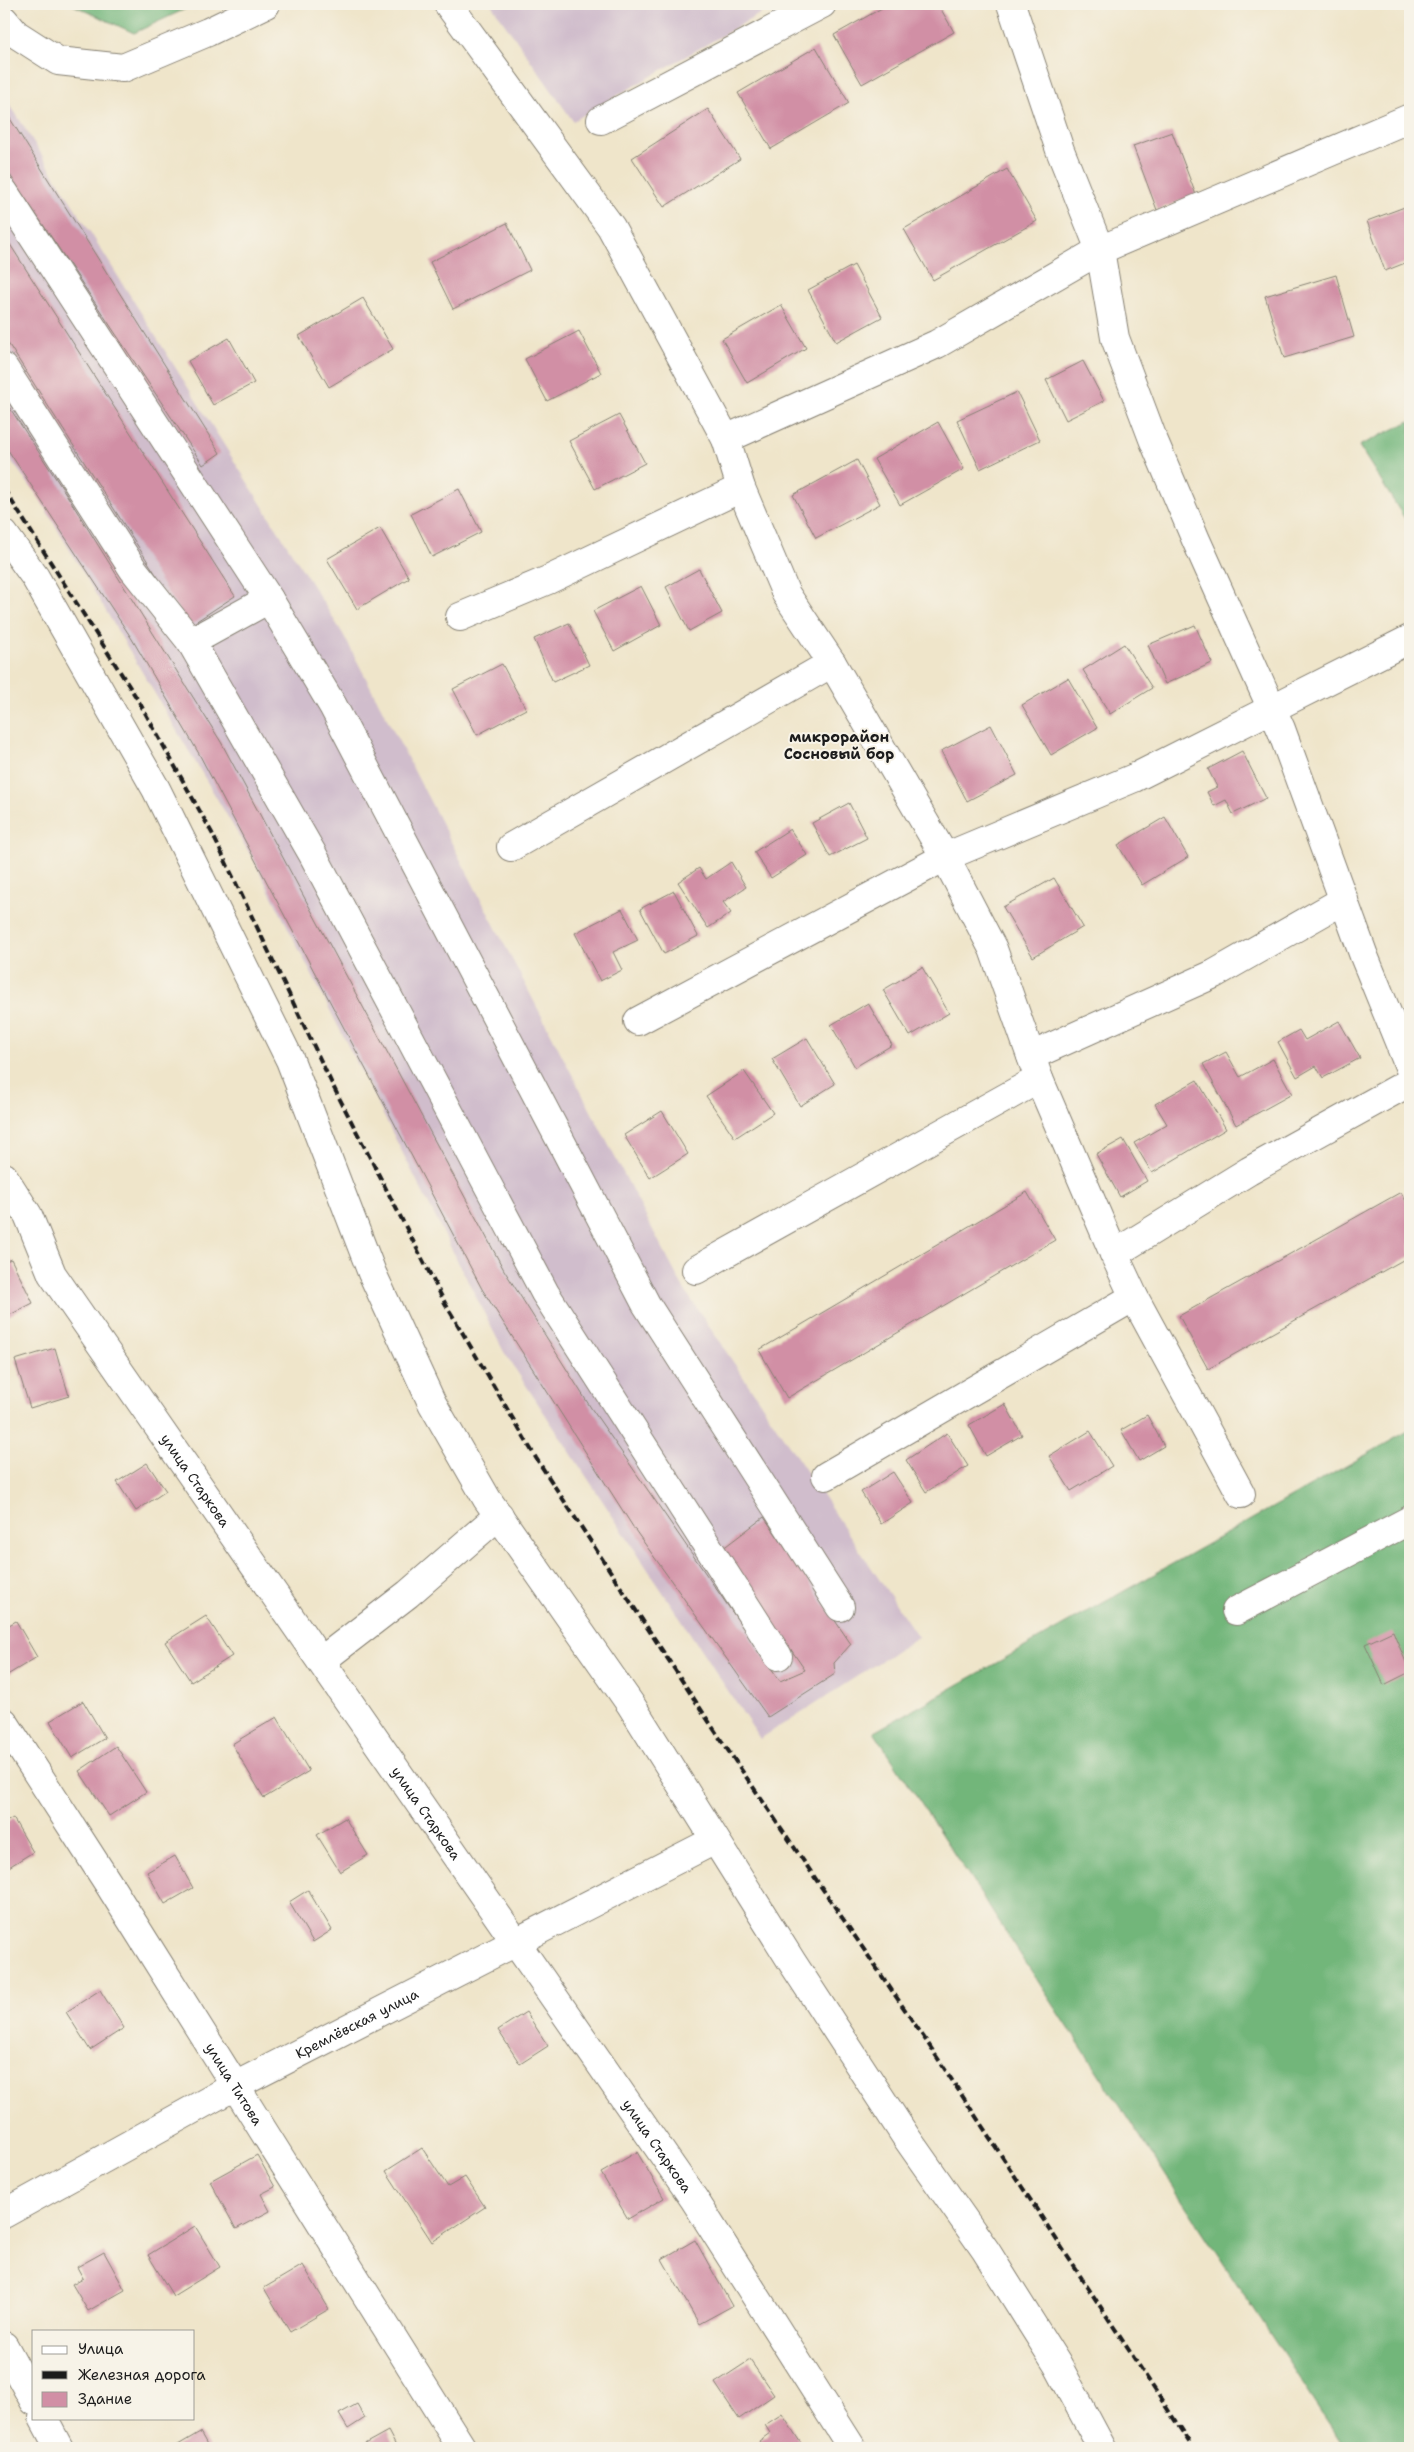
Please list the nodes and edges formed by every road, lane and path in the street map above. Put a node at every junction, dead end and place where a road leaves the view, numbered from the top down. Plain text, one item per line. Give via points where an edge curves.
1 (266, 4) edge
2 (448, 4) edge
3 (822, 4) edge
4 (1011, 4) edge
5 (4, 20) edge
6 (1410, 118) edge
7 (601, 120) dead end
8 (4, 192) edge
9 (1100, 250) junction
10 (4, 368) edge
11 (726, 439) junction
12 (741, 488) junction
13 (4, 534) edge
14 (269, 599) junction
15 (460, 616) dead end
16 (1410, 639) edge
17 (191, 642) junction
18 (832, 663) junction
19 (1272, 708) junction
20 (511, 847) dead end
21 (945, 857) junction
22 (1344, 900) junction
23 (638, 1021) dead end
24 (1035, 1068) junction
25 (1410, 1069) edge
26 (1410, 1082) edge
27 (4, 1177) edge
28 (1114, 1254) junction
29 (696, 1270) dead end
30 (1134, 1297) junction
31 (826, 1476) dead end
32 (1241, 1494) dead end
33 (499, 1515) junction
34 (1410, 1520) edge
35 (840, 1607) dead end
36 (1236, 1611) dead end
37 (778, 1656) dead end
38 (321, 1662) junction
39 (4, 1722) edge
40 (715, 1840) junction
41 (516, 1944) junction
42 (235, 2086) junction
43 (4, 2214) edge
44 (4, 2346) edge
45 (32, 2398) edge
46 (44, 2420) edge
47 (59, 2448) edge
48 (462, 2448) edge
49 (852, 2448) edge
50 (1102, 2448) edge

1 - 5 street via 123,68 58,61 16,34
2 - 11 street via 610,227
3 - 7 street
4 - 9 street via 1060,150
6 - 9 street
8 - 14 street
9 - 11 street via 937,344
9 - 19 street via 1114,338 1192,531
10 - 17 street via 133,569
11 - 12 street
12 - 15 street via 548,580
12 - 18 street via 786,594
13 - 33 street via 35,577 156,789 290,1060 372,1273 432,1402
14 - 17 street
14 - 35 street via 334,706 646,1304
16 - 19 street
17 - 37 street via 312,854 545,1293
18 - 20 street
18 - 21 street
19 - 21 street via 1134,778
19 - 22 street
21 - 23 street
21 - 24 street via 993,949
22 - 24 street via 1214,974
22 - 25 street
24 - 28 street
24 - 29 street
26 - 28 street via 1249,1171
27 - 38 street, улица Старкова via 28,1215 52,1274
28 - 30 street
30 - 31 street
30 - 32 street
33 - 38 street via 408,1594
33 - 40 street via 631,1706
34 - 36 street
38 - 41 street, улица Старкова
39 - 42 street, улица Титова
40 - 41 street, Кремлёвская улица
40 - 50 street via 906,2137 986,2251 1057,2364
41 - 42 street, Кремлёвская улица
41 - 49 street, улица Старкова via 694,2199
42 - 43 street, Кремлёвская улица
42 - 48 street, улица Титова
44 - 45 street
46 - 47 street

